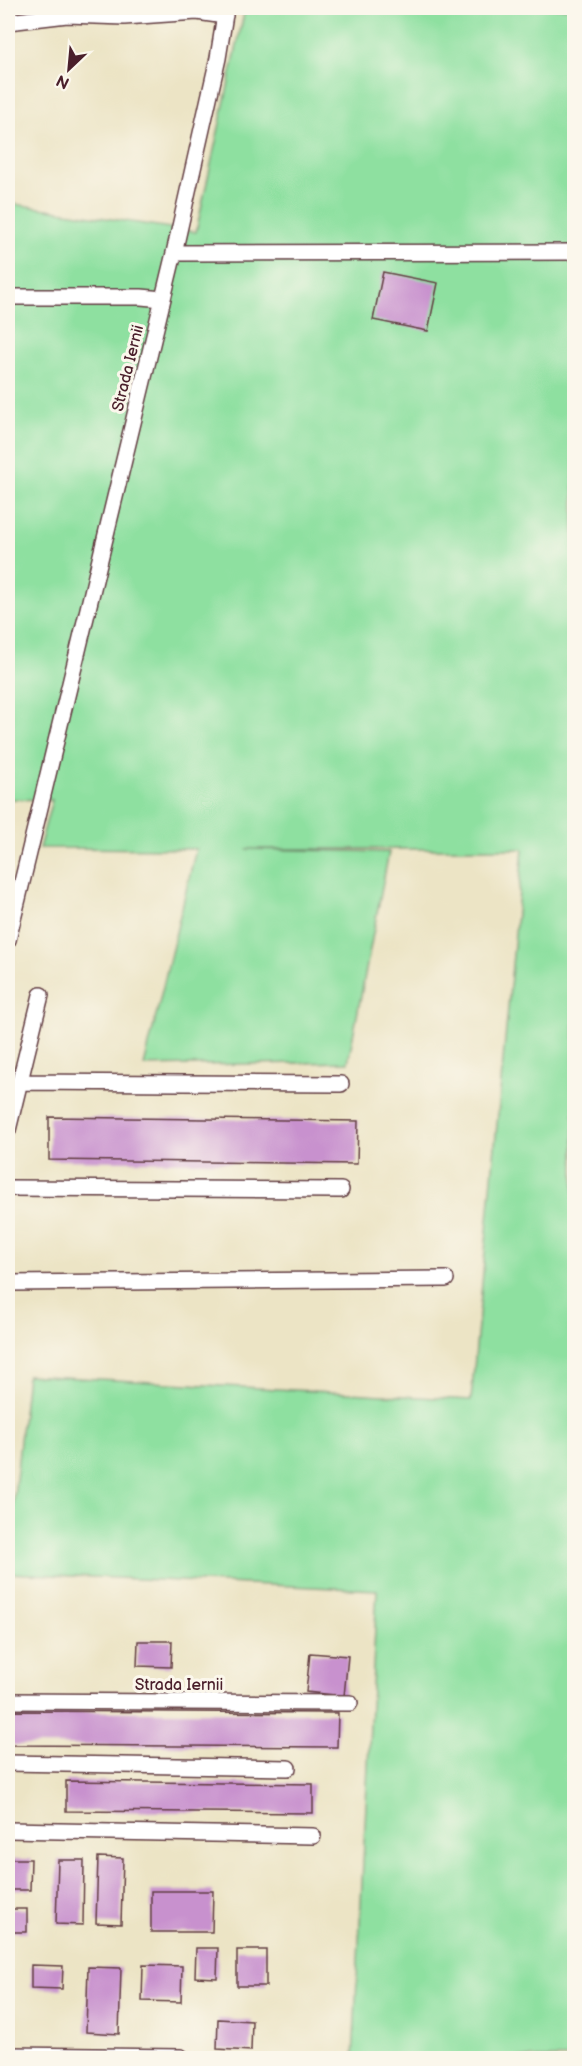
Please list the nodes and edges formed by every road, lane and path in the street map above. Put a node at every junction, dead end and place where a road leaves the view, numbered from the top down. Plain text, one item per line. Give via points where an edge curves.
1 (67, 11) edge
2 (225, 11) edge
3 (8, 22) edge
4 (574, 252) edge
5 (174, 253) junction
6 (8, 297) edge
7 (163, 299) junction
8 (12, 907) edge
9 (8, 940) edge
10 (42, 995) dead end
11 (20, 1082) junction
12 (341, 1084) dead end
13 (8, 1130) edge
14 (8, 1188) edge
15 (340, 1190) dead end
16 (446, 1279) dead end
17 (8, 1283) edge
18 (8, 1701) edge
19 (350, 1703) dead end
20 (8, 1763) edge
21 (288, 1768) dead end
22 (8, 1830) edge
23 (313, 1836) dead end
24 (8, 2055) edge
25 (181, 2057) dead end

1 - 2 street, Strada Iernii via 124,16
1 - 3 street, Strada Iernii
2 - 5 street, Strada Iernii
4 - 5 street
5 - 7 street, Strada Iernii
6 - 7 street
7 - 8 street, Strada Iernii
8 - 9 street, Strada Iernii
10 - 11 street
11 - 12 street
11 - 13 street
14 - 15 street
16 - 17 street
18 - 19 street, Strada Iernii
20 - 21 street
22 - 23 street
24 - 25 street

